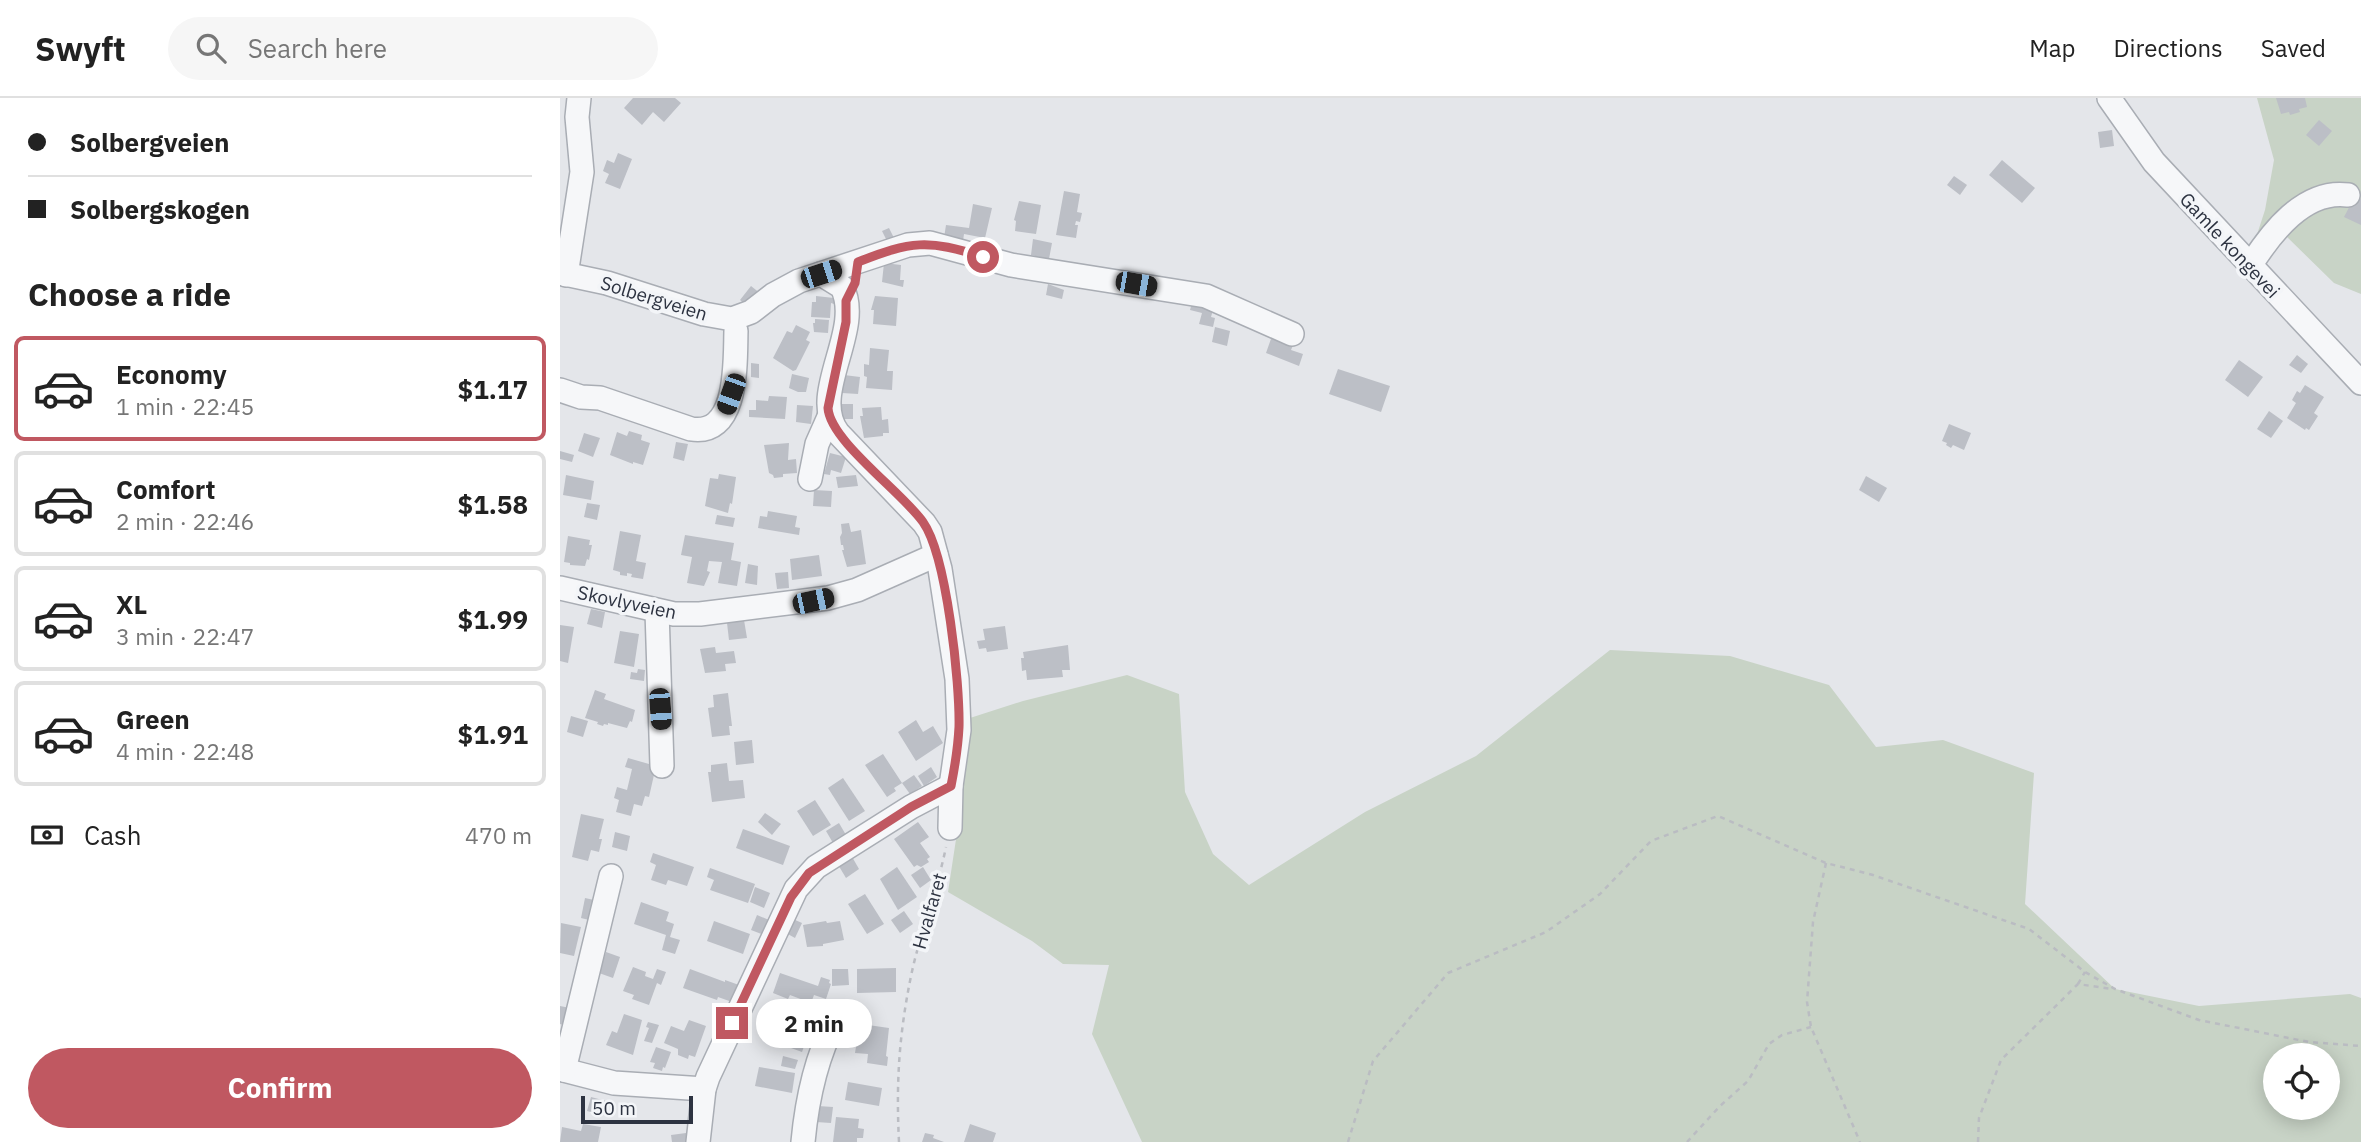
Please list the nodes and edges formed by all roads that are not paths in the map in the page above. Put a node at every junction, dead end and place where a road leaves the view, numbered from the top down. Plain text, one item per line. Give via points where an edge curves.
1 (579, 98) edge
2 (2109, 98) edge
3 (2348, 195) dead end
4 (858, 262) junction
5 (2250, 266) junction
6 (563, 274) edge
7 (821, 274) junction
8 (846, 301) junction
9 (734, 325) junction
10 (1292, 334) dead end
11 (741, 382) dead end
12 (2361, 383) edge
13 (560, 390) edge
14 (829, 417) junction
15 (810, 480) dead end
16 (936, 555) junction
17 (560, 588) edge
18 (657, 611) junction
19 (662, 766) dead end
20 (951, 786) junction
21 (950, 828) road end
22 (611, 876) dead end
23 (836, 1018) dead end
24 (562, 1069) edge
25 (704, 1089) junction
26 (698, 1142) edge
27 (803, 1142) edge

1 - 6 street via 581,180
2 - 5 street, Gamle kongevei via 2154,162
3 - 5 street via 2304,205
4 - 7 street, Solbergveien
4 - 8 street
4 - 10 street, Solbergveien via 908,245 930,243 1011,265 1206,296
5 - 12 street, Gamle kongevei
6 - 9 street, Solbergveien via 607,283
7 - 8 street via 842,287
7 - 9 street, Solbergveien via 786,287
8 - 14 street
9 - 11 street via 744,346
9 - 13 street via 737,352 731,394 710,429 691,429 600,398
14 - 15 street via 817,444
14 - 16 street via 838,433 924,523
16 - 18 street, Skovlyveien via 857,590 813,601 700,614
16 - 20 street via 957,679 959,730
17 - 18 street, Skovlyveien
18 - 19 street
20 - 21 street
20 - 25 street via 827,859 803,880 778,924
22 - 24 street
23 - 27 street via 820,1054
24 - 25 street via 614,1083
25 - 26 street

